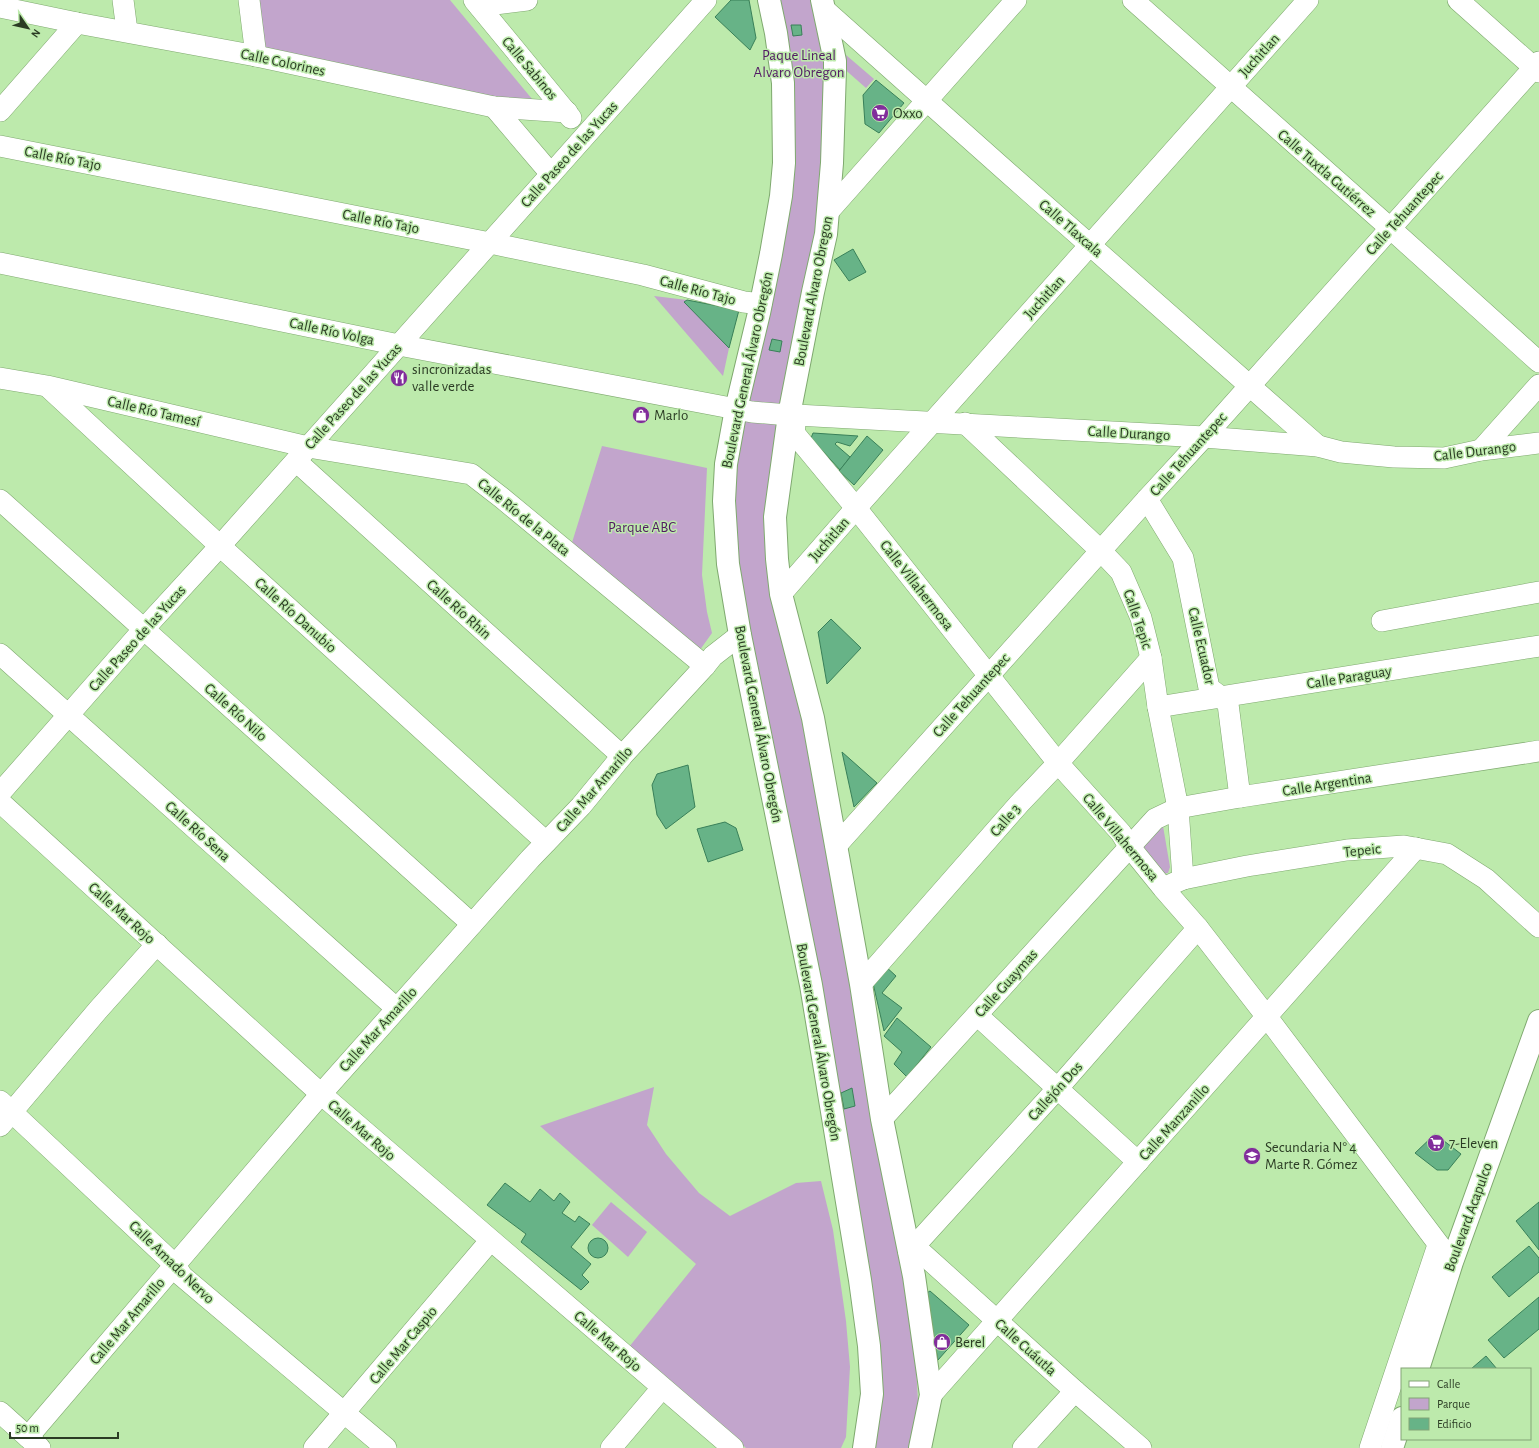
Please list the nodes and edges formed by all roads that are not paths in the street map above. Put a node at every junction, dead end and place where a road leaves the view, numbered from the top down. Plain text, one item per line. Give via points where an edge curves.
1 (123, 0) edge
2 (249, 0) edge
3 (527, 0) edge
4 (706, 0) edge
5 (769, 0) edge
6 (1016, 0) edge
7 (1133, 0) edge
8 (1308, 0) edge
9 (1458, 0) edge
10 (476, 3) edge
11 (823, 5) edge
12 (10, 6) edge
13 (77, 23) junction
14 (127, 31) junction
15 (256, 56) junction
16 (1537, 67) edge
17 (1230, 87) junction
18 (927, 100) junction
19 (494, 107) junction
20 (0, 111) edge
21 (567, 112) junction
22 (586, 135) junction
23 (0, 146) edge
24 (551, 174) junction
25 (828, 212) junction
26 (1390, 228) junction
27 (490, 243) junction
28 (1090, 245) junction
29 (0, 263) edge
30 (761, 304) junction
31 (399, 345) junction
32 (1539, 362) edge
33 (0, 378) edge
34 (47, 386) junction
35 (1250, 386) junction
36 (1539, 386) edge
37 (736, 409) junction
38 (792, 415) junction
39 (933, 422) junction
40 (966, 423) junction
41 (1204, 437) junction
42 (1539, 443) edge
43 (1318, 446) junction
44 (1481, 450) junction
45 (302, 454) junction
46 (1148, 498) junction
47 (0, 500) edge
48 (856, 508) junction
49 (220, 546) junction
50 (1101, 551) junction
51 (1539, 592) edge
52 (781, 594) junction
53 (1382, 620) dead end
54 (143, 630) junction
55 (740, 635) junction
56 (1539, 646) edge
57 (0, 654) edge
58 (1151, 658) junction
59 (705, 666) junction
60 (988, 675) junction
61 (1221, 697) junction
62 (1158, 707) junction
63 (68, 714) junction
64 (1539, 751) edge
65 (622, 756) junction
66 (1058, 763) junction
67 (0, 793) edge
68 (1240, 797) junction
69 (0, 802) edge
70 (1178, 808) junction
71 (546, 842) junction
72 (836, 846) junction
73 (1129, 846) junction
74 (1416, 848) junction
75 (1183, 879) junction
76 (1163, 888) junction
77 (472, 924) junction
78 (1539, 927) edge
79 (1198, 928) junction
80 (157, 944) junction
81 (862, 984) junction
82 (396, 1008) junction
83 (978, 1015) junction
84 (1267, 1017) junction
85 (1539, 1021) edge
86 (1058, 1088) junction
87 (320, 1094) junction
88 (4, 1113) edge
89 (882, 1119) junction
90 (1138, 1162) junction
91 (490, 1241) junction
92 (1438, 1245) junction
93 (909, 1252) junction
94 (1452, 1262) junction
95 (175, 1264) junction
96 (996, 1321) junction
97 (1418, 1368) edge
98 (662, 1388) junction
99 (1074, 1391) junction
100 (932, 1395) junction
101 (344, 1414) junction
102 (1, 1415) edge
103 (1401, 1421) edge
104 (34, 1442) edge
105 (314, 1448) edge
106 (386, 1448) edge
107 (611, 1448) edge
108 (733, 1448) edge
109 (864, 1448) edge
110 (920, 1448) edge
111 (1023, 1448) edge
112 (1141, 1448) edge
113 (1370, 1448) edge
114 (1392, 1448) edge

1 - 14 street
2 - 15 street
3 - 10 street
4 - 22 street, Calle Paseo de las Yucas
5 - 30 main road, Boulevard General Álvaro Obregón via 783,83 784,163 781,196
6 - 18 street
7 - 17 street, Calle Tuxtla Gutiérrez
8 - 17 street, Juchitlan
9 - 16 street
10 - 21 street, Calle Sabinos
11 - 18 street, Calle Tlaxcala
11 - 25 main road, Boulevard Alvaro Obregon via 835,69
12 - 13 street, Calle Colorines
13 - 14 street, Calle Colorines
13 - 20 street
14 - 15 street, Calle Colorines
15 - 19 street, Calle Colorines
16 - 26 street, Calle Tehuantepec
17 - 26 street, Calle Tuxtla Gutiérrez
17 - 28 street, Juchitlan
18 - 25 street
18 - 28 street, Calle Tlaxcala
19 - 21 street, Calle Colorines
19 - 24 street
21 - 22 street, Calle Sabinos
22 - 24 street, Calle Paseo de las Yucas
23 - 27 street, Calle Río Tajo
24 - 27 street, Calle Paseo de las Yucas
25 - 38 main road, Boulevard Alvaro Obregon
26 - 32 street, Calle Tuxtla Gutiérrez
26 - 35 street, Calle Tehuantepec
27 - 30 street, Calle Río Tajo via 643,275 744,302
27 - 31 street, Calle Paseo de las Yucas
28 - 35 street, Calle Tlaxcala
28 - 39 street, Juchitlan
29 - 31 street, Calle Río Volga
30 - 37 main road, Boulevard General Álvaro Obregón
31 - 37 street, Calle Río Volga
31 - 45 street, Calle Paseo de las Yucas
33 - 34 street, Calle Río Tamesí
34 - 45 street, Calle Río Tamesí
34 - 49 street, Calle Río Danubio
35 - 41 street, Calle Tehuantepec
35 - 43 street, Calle Tlaxcala
36 - 44 street
37 - 38 street, Calle Río Volga
37 - 55 main road, Boulevard General Álvaro Obregón via 726,464 724,501 728,564
38 - 39 street, Calle Durango
38 - 48 street, Calle Villahermosa via 794,434
38 - 52 main road via 775,518
39 - 40 street, Calle Durango
39 - 48 street, Juchitlan
40 - 41 street, Calle Durango
40 - 50 street, Calle Tepic
41 - 43 street, Calle Durango
41 - 46 street, Calle Tehuantepec
42 - 44 street, Calle Durango
43 - 44 street, Calle Durango via 1341,452 1394,457 1444,458
45 - 49 street, Calle Paseo de las Yucas
45 - 59 street, Calle Río de la Plata via 471,474
45 - 65 street, Calle Río Rhin
46 - 50 street, Calle Tehuantepec
46 - 61 street, Calle Ecuador via 1183,558 1209,688
47 - 54 street, Calle Río Nilo
48 - 52 street, Juchitlan
48 - 60 street, Calle Villahermosa
49 - 54 street, Calle Paseo de las Yucas
49 - 71 street, Calle Río Danubio
50 - 58 street, Calle Tepic via 1121,572 1141,618
50 - 60 street, Calle Tehuantepec
51 - 53 street
52 - 72 main road via 813,718
54 - 63 street, Calle Paseo de las Yucas
54 - 77 street, Calle Río Nilo
55 - 59 street, Calle Mar Amarillo
55 - 109 main road, Boulevard General Álvaro Obregón via 811,985 860,1280 869,1346 872,1394
56 - 61 street, Calle Paraguay
57 - 63 street, Calle Río Sena
58 - 62 street, Calle Tepic
58 - 66 street, Calle 3
59 - 65 street, Calle Mar Amarillo
60 - 66 street, Calle Villahermosa
60 - 72 street, Calle Tehuantepec
61 - 62 street, Calle Paraguay
61 - 68 street, Calle Ecuador via 1228,704
62 - 70 street, Calle Tepic
63 - 67 street, Calle Paseo de las Yucas
63 - 82 street, Calle Río Sena
64 - 68 street, Calle Argentina
65 - 71 street, Calle Mar Amarillo via 581,806
66 - 73 street, Calle Villahermosa via 1121,833
66 - 81 street, Calle 3 via 1018,804
68 - 70 street, Calle Argentina
69 - 80 street, Calle Mar Rojo
70 - 73 street, Calle Argentina via 1155,819
70 - 75 street, Calle Tepic
71 - 77 street, Calle Mar Amarillo
72 - 81 main road
73 - 76 street, Calle Villahermosa
73 - 83 street, Calle Guaymas
74 - 75 street, Tepeic via 1404,846 1347,850
74 - 78 street, Tepeic via 1446,854 1486,879
74 - 84 street, Calle Manzanillo
75 - 76 street, Tepeic
76 - 79 street, Calle Villahermosa
77 - 82 street, Calle Mar Amarillo
79 - 84 street, Calle Villahermosa
79 - 86 street, Callejón Dos
80 - 87 street, Calle Mar Rojo
80 - 88 street
81 - 89 main road
82 - 87 street, Calle Mar Amarillo
83 - 86 street
83 - 89 street, Calle Guaymas
84 - 90 street, Calle Manzanillo
84 - 92 street, Calle Villahermosa
85 - 94 main road, Boulevard Acapulco
86 - 90 street
86 - 93 street, Callejón Dos
87 - 91 street, Calle Mar Rojo
87 - 95 street, Calle Mar Amarillo
88 - 95 street, Calle Amado Nervo
89 - 93 main road
90 - 96 street, Calle Manzanillo
91 - 98 street, Calle Mar Rojo
91 - 101 street, Calle Mar Caspio
92 - 94 street, Calle Villahermosa
92 - 113 street
93 - 96 street, Calle Cuáutla via 922,1254
93 - 100 main road
94 - 97 main road, Boulevard Acapulco
95 - 101 street, Calle Amado Nervo via 182,1276
95 - 104 street, Calle Mar Amarillo
96 - 99 street, Calle Cuáutla
96 - 100 street, Calle Manzanillo
98 - 107 street
98 - 108 street, Calle Mar Rojo
99 - 111 street
99 - 112 street, Calle Cuáutla
100 - 110 main road
101 - 105 street, Calle Mar Caspio
101 - 106 street, Calle Amado Nervo
102 - 104 street
103 - 114 main road

